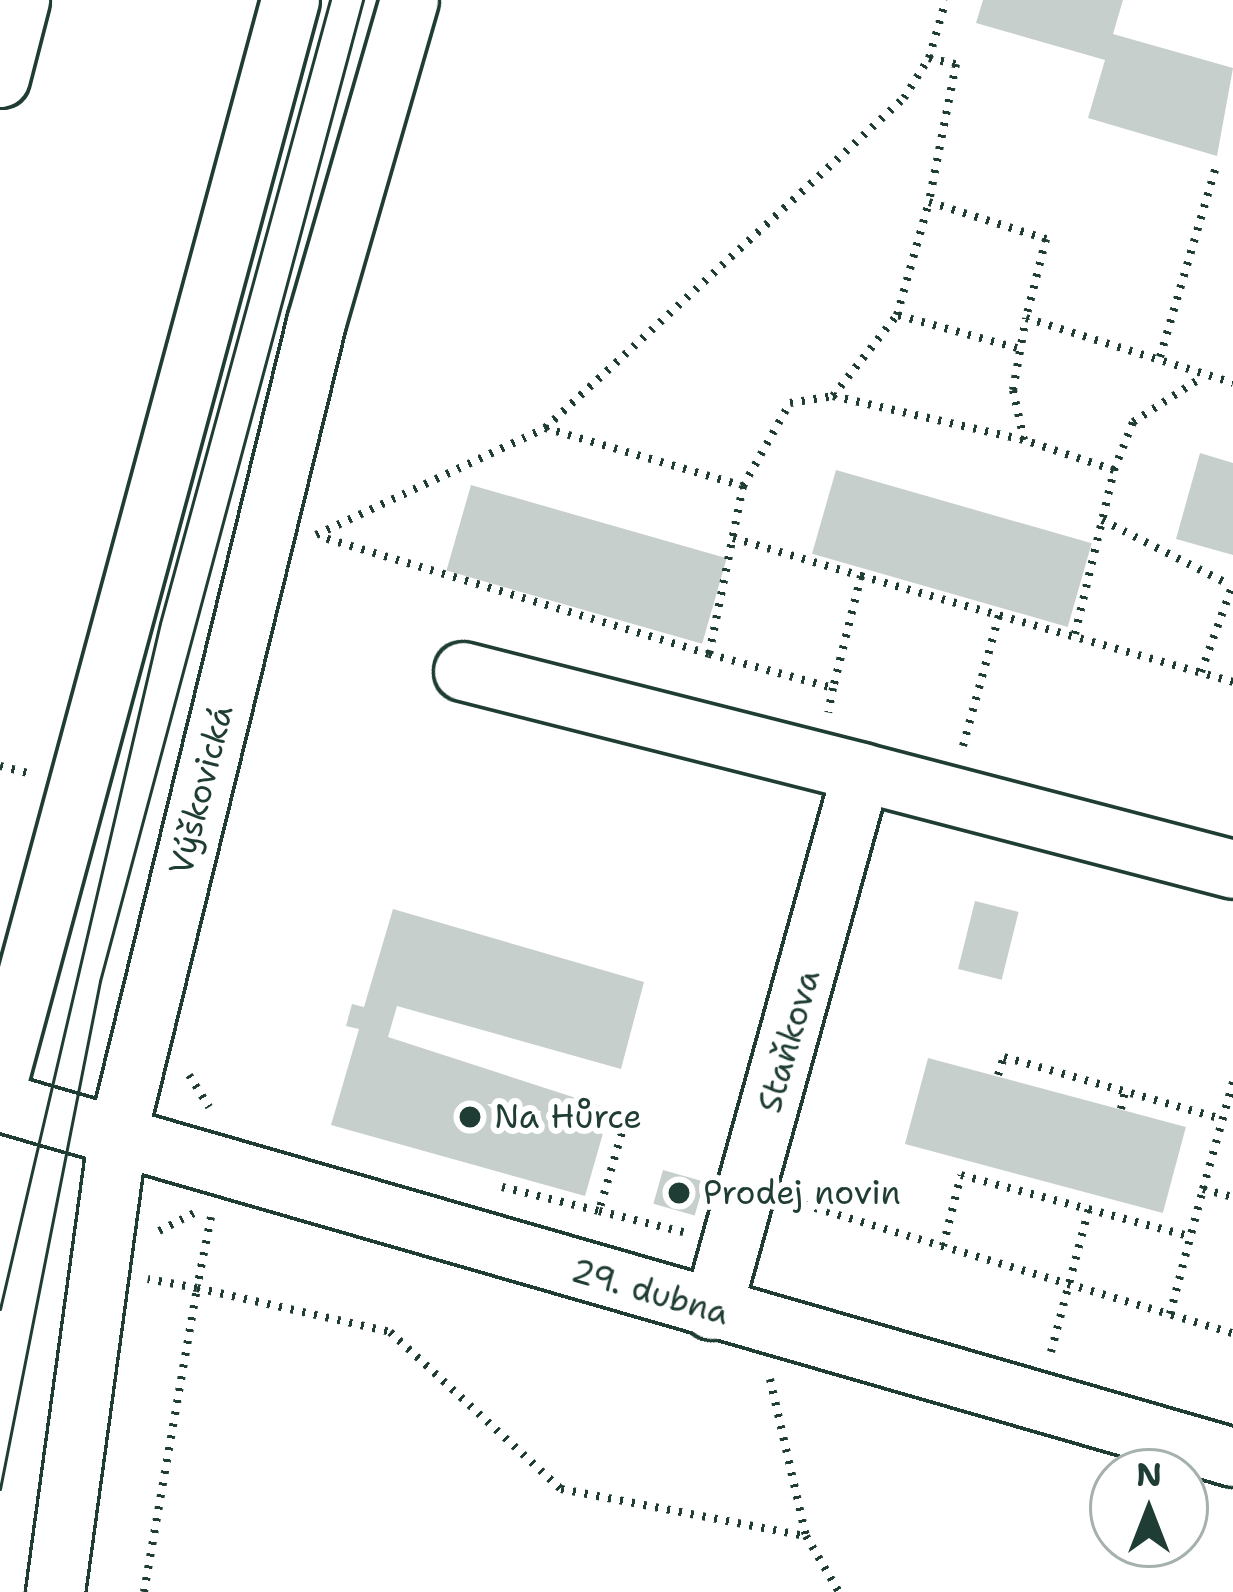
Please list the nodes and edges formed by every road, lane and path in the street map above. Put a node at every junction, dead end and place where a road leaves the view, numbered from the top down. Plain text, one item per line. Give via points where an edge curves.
1 (20, 0) edge
2 (290, 0) edge
3 (410, 0) edge
4 (946, 0) edge
5 (929, 58) junction
6 (0, 79) edge
7 (1216, 163) dead end
8 (929, 202) junction
9 (897, 315) junction
10 (1026, 318) junction
11 (1017, 348) junction
12 (1160, 357) junction
13 (1199, 380) junction
14 (1233, 383) edge
15 (833, 396) junction
16 (545, 428) junction
17 (1024, 440) junction
18 (1114, 470) junction
19 (743, 486) junction
20 (1102, 520) junction
21 (301, 529) dead end
22 (324, 538) junction
23 (733, 538) junction
24 (861, 576) junction
25 (1229, 584) edge
26 (999, 615) junction
27 (1076, 634) junction
28 (709, 655) junction
29 (463, 671) dead end
30 (1201, 672) junction
31 (1233, 682) edge
32 (833, 688) junction
33 (0, 766) edge
34 (840, 766) junction
35 (34, 775) dead end
36 (950, 794) junction
37 (1233, 869) edge
38 (186, 1066) dead end
39 (0, 1074) edge
40 (998, 1075) dead end
41 (1233, 1082) edge
42 (1125, 1091) junction
43 (0, 1102) edge
44 (1121, 1109) dead end
45 (1222, 1119) junction
46 (221, 1121) dead end
47 (625, 1122) dead end
48 (94, 1125) junction
49 (786, 1176) dead end
50 (486, 1183) dead end
51 (1203, 1189) junction
52 (1233, 1197) edge
53 (214, 1203) dead end
54 (1089, 1208) junction
55 (599, 1211) junction
56 (736, 1228) junction
57 (1189, 1236) junction
58 (943, 1246) junction
59 (1071, 1284) junction
60 (197, 1288) junction
61 (712, 1310) junction
62 (1169, 1314) junction
63 (766, 1326) junction
64 (1233, 1334) edge
65 (1044, 1377) dead end
66 (1233, 1456) edge
67 (806, 1536) junction
68 (55, 1592) edge
69 (144, 1592) edge
70 (839, 1592) edge

1 - 6 street
2 - 39 street
3 - 48 street, Výškovická
4 - 5 path
5 - 8 path via 956,64
5 - 16 path via 904,98
7 - 12 path
8 - 9 path
8 - 10 path via 1046,239
9 - 11 path
9 - 15 path
10 - 11 path
10 - 12 path
11 - 17 path
12 - 13 path
13 - 14 path
13 - 18 path via 1161,394 1133,422
15 - 17 path
15 - 19 path via 790,404
16 - 19 path
16 - 22 path
17 - 18 path
18 - 20 path
19 - 23 path
20 - 25 path
20 - 27 path
21 - 22 path
22 - 28 path
23 - 24 path
23 - 28 path
24 - 26 path
24 - 32 path
25 - 30 path
26 - 27 path
26 - 36 path
27 - 30 path
28 - 32 path
29 - 34 street
30 - 31 path
32 - 34 path
33 - 35 path
34 - 36 street
34 - 56 street, Staňkova
36 - 37 street
38 - 46 path
40 - 42 path via 1004,1057
41 - 45 path
42 - 44 path
42 - 45 path
43 - 48 street, 29. dubna
45 - 51 path
47 - 55 path
48 - 61 street, 29. dubna
48 - 68 street, Výškovická
49 - 58 path via 780,1198
50 - 55 path
51 - 52 path
51 - 57 path
53 - 60 path
54 - 57 path
54 - 58 path via 962,1175
54 - 59 path
55 - 56 path via 694,1235 707,1221
56 - 61 street, Staňkova
57 - 62 path
58 - 59 path
59 - 62 path
59 - 65 path
60 - 67 path via 390,1332 560,1489
60 - 69 path
61 - 63 street, 29. dubna
62 - 64 path
63 - 66 street, 29. dubna
63 - 67 path
67 - 70 path

